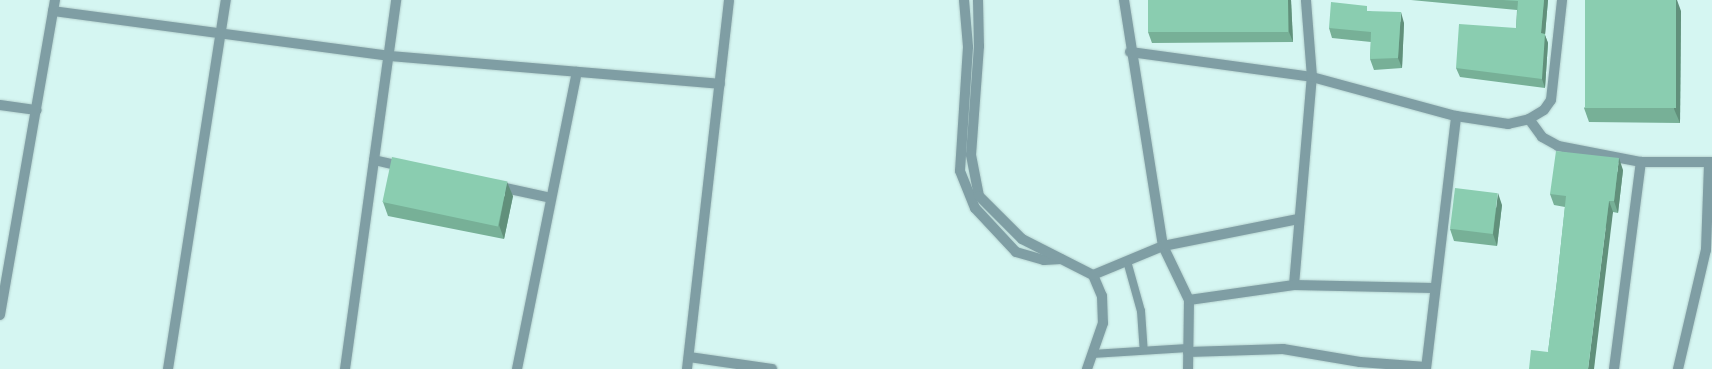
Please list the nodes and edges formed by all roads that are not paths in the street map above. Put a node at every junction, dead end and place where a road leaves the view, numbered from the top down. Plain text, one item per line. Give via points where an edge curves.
1 (55, 0) edge
2 (226, 0) edge
3 (396, 0) edge
4 (729, 0) edge
5 (964, 0) edge
6 (978, 0) edge
7 (1124, 0) edge
8 (1306, 0) edge
9 (1562, 0) edge
10 (53, 11) junction
11 (219, 36) junction
12 (1130, 52) junction
13 (389, 56) junction
14 (577, 72) junction
15 (1312, 77) junction
16 (720, 84) junction
17 (0, 105) edge
18 (37, 110) junction
19 (1456, 116) junction
20 (1529, 119) junction
21 (374, 160) junction
22 (1641, 162) junction
23 (1710, 162) edge
24 (413, 168) edge
25 (482, 183) edge
26 (551, 198) junction
27 (1298, 219) junction
28 (1163, 246) junction
29 (1065, 259) junction
30 (1128, 261) junction
31 (1093, 275) junction
32 (1294, 285) junction
33 (1433, 288) junction
34 (1189, 300) junction
35 (0, 315) edge
36 (1144, 350) junction
37 (1188, 350) junction
38 (1092, 354) junction
39 (689, 357) junction
40 (1426, 368) edge
41 (168, 369) edge
42 (345, 369) edge
43 (517, 369) edge
44 (687, 369) edge
45 (772, 369) edge
46 (1087, 369) edge
47 (1188, 369) edge
48 (1614, 369) edge
49 (1678, 369) edge

1 - 10 street
2 - 11 street
3 - 13 street
4 - 16 street
5 - 29 street via 968,47 960,171 975,208 1016,252 1044,260
6 - 29 street via 979,46 971,155 979,196 1022,240
7 - 12 street
8 - 15 street
9 - 20 street via 1551,100 1544,110
10 - 11 street
10 - 18 street
11 - 13 street
11 - 41 street via 186,268
12 - 15 street
12 - 28 street
13 - 14 street
13 - 21 street
14 - 16 street
14 - 26 street
15 - 19 street
15 - 27 street
16 - 39 street
17 - 18 street
18 - 35 street
19 - 20 street via 1508,124
19 - 33 street
20 - 22 street via 1542,137 1558,146
21 - 24 street
21 - 42 street
22 - 23 street
22 - 48 street
23 - 49 street via 1706,250
25 - 26 street
26 - 43 street
27 - 28 street
27 - 32 street
28 - 30 street
28 - 34 street
29 - 31 street
30 - 31 street
30 - 36 lane via 1141,310
31 - 38 street via 1102,296 1103,323
32 - 33 street
32 - 34 street
33 - 40 street
34 - 37 street
36 - 37 lane
36 - 38 lane
37 - 40 street via 1283,350 1360,362
37 - 47 street
38 - 46 street
39 - 44 street
39 - 45 street

